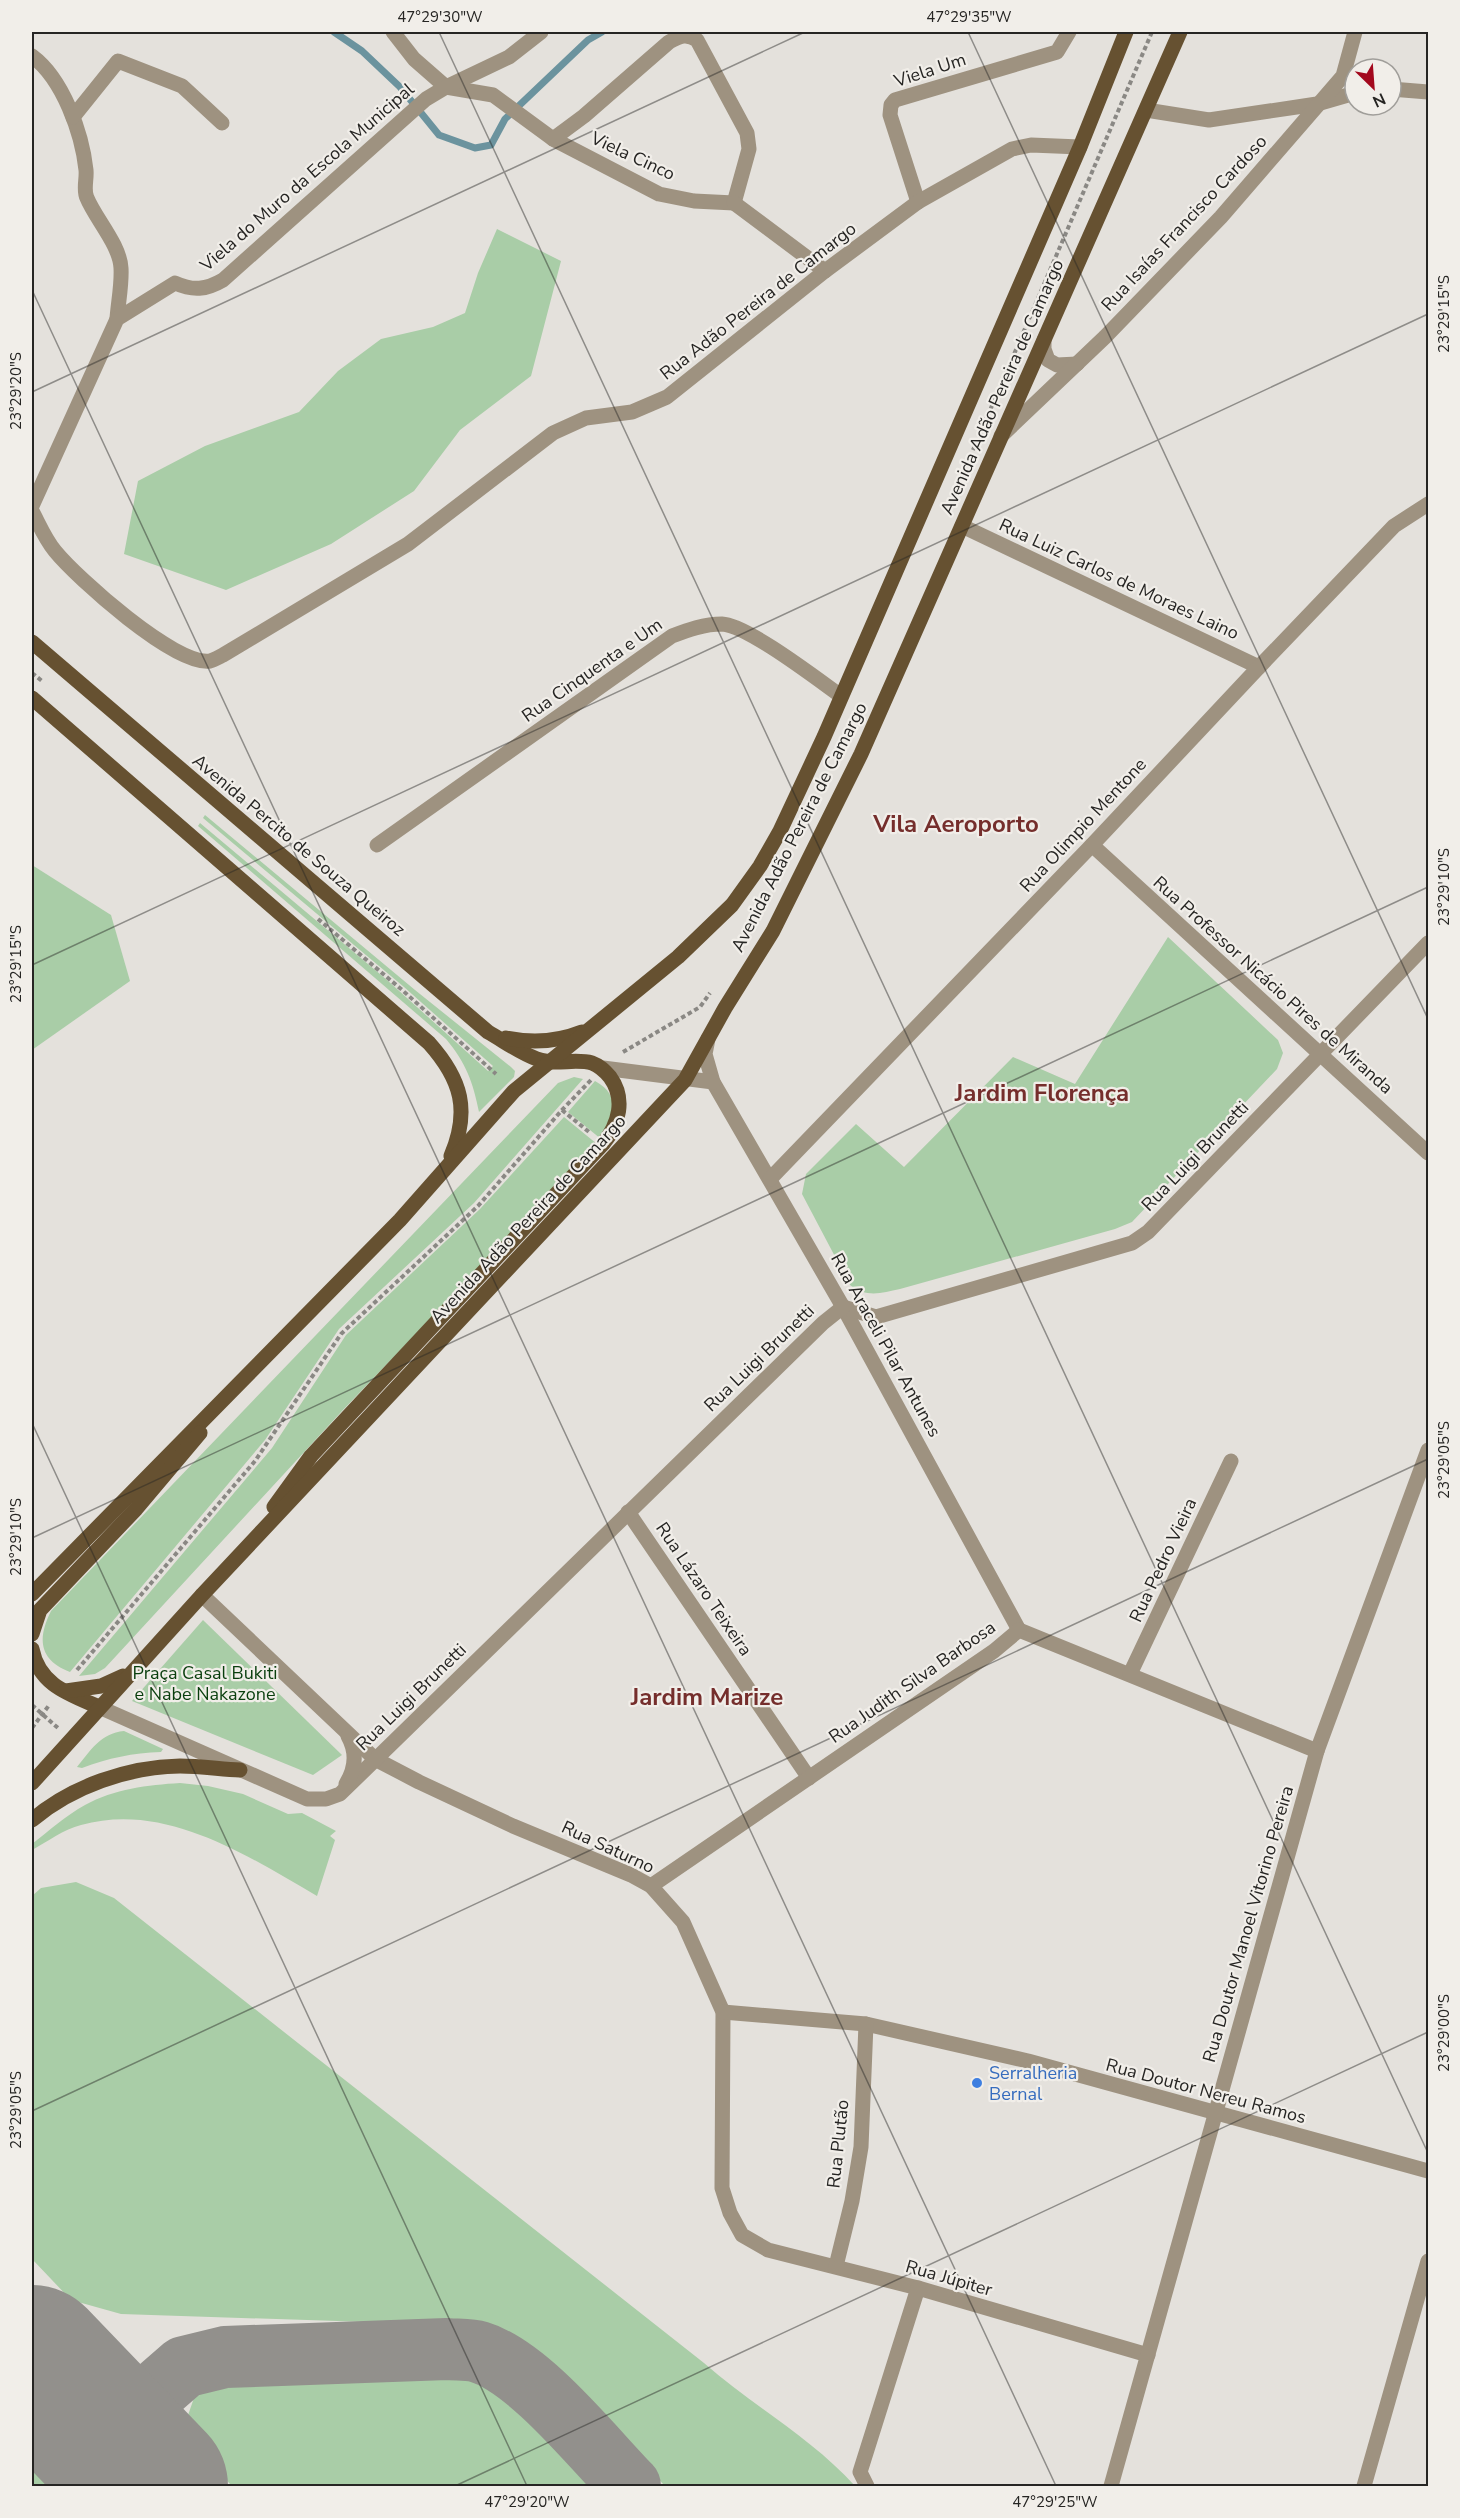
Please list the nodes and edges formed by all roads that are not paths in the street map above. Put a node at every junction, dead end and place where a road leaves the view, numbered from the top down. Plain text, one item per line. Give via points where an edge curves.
1 (393, 32) edge
2 (541, 32) edge
3 (1069, 32) edge
4 (1126, 32) edge
5 (1180, 32) edge
6 (1355, 32) edge
7 (32, 56) edge
8 (446, 87) junction
9 (1403, 90) edge
10 (1428, 92) edge
11 (1343, 96) edge
12 (1317, 104) junction
13 (1146, 110) junction
14 (73, 117) junction
15 (222, 123) dead end
16 (553, 139) junction
17 (1080, 147) junction
18 (918, 202) junction
19 (734, 203) junction
20 (825, 271) junction
21 (117, 319) junction
22 (1044, 340) junction
23 (1077, 364) junction
24 (999, 438) junction
25 (1428, 504) edge
26 (32, 506) edge
27 (32, 511) edge
28 (962, 526) junction
29 (32, 642) edge
30 (1258, 667) junction
31 (841, 696) junction
32 (32, 698) edge
33 (377, 845) dead end
34 (1092, 845) junction
35 (1428, 943) edge
36 (590, 1029) junction
37 (496, 1036) junction
38 (708, 1038) junction
39 (1320, 1056) junction
40 (550, 1063) junction
41 (603, 1068) junction
42 (685, 1080) junction
43 (713, 1082) junction
44 (1428, 1153) edge
45 (445, 1172) junction
46 (770, 1179) junction
47 (843, 1307) junction
48 (230, 1392) junction
49 (1428, 1450) edge
50 (1231, 1461) dead end
51 (628, 1512) junction
52 (241, 1553) junction
53 (32, 1593) edge
54 (202, 1594) junction
55 (1019, 1630) junction
56 (32, 1634) edge
57 (32, 1649) edge
58 (138, 1665) junction
59 (1130, 1674) junction
60 (60, 1690) junction
61 (99, 1707) junction
62 (345, 1730) junction
63 (1317, 1751) junction
64 (375, 1759) junction
65 (240, 1770) junction
66 (808, 1778) junction
67 (32, 1783) edge
68 (340, 1794) junction
69 (32, 1820) edge
70 (651, 1886) junction
71 (723, 2012) junction
72 (866, 2024) junction
73 (1215, 2114) junction
74 (1428, 2171) edge
75 (742, 2235) joint
76 (1428, 2261) edge
77 (836, 2266) junction
78 (918, 2288) junction
79 (1148, 2355) junction
80 (867, 2487) edge
81 (1111, 2487) edge
82 (1364, 2487) edge

1 - 8 street via 414,59
2 - 8 street, Viela do Muro da Escola Municipal via 509,57
3 - 18 street, Viela Um via 1057,52 895,100 890,115
4 - 17 main road, Avenida Adão Pereira de Camargo
5 - 13 main road, Avenida Adão Pereira de Camargo
6 - 12 street, Rua Isaías Francisco Cardoso via 1343,76
7 - 14 street via 41,63
8 - 16 street, Viela Cinco via 493,95
8 - 21 street, Viela do Muro da Escola Municipal via 399,121 223,280 208,289 189,289 175,283
9 - 10 street
11 - 12 street
12 - 13 street via 1209,120
12 - 23 street, Rua Isaías Francisco Cardoso via 1221,217
13 - 22 main road, Avenida Adão Pereira de Camargo
14 - 15 street via 118,61 182,86
14 - 21 street via 87,172 85,196 107,232 121,266
16 - 19 street, Viela Cinco via 659,194
16 - 19 street via 669,42 683,35 697,40 747,133 749,149
17 - 18 street, Rua Adão Pereira de Camargo via 1031,145 1012,149
17 - 31 main road, Avenida Adão Pereira de Camargo
18 - 20 street, Rua Adão Pereira de Camargo
19 - 20 street
20 - 27 street, Rua Adão Pereira de Camargo via 667,397 632,412 586,418 552,433 408,544 209,661 164,643 95,593 53,548
21 - 26 street
22 - 23 street via 1048,360 1057,365
22 - 24 main road, Avenida Adão Pereira de Camargo
23 - 24 street, Rua Isaías Francisco Cardoso
24 - 28 main road, Avenida Adão Pereira de Camargo
25 - 30 street, Rua Olimpio Mentone via 1394,526
28 - 30 street, Rua Luiz Carlos de Moraes Laino
28 - 38 main road, Avenida Adão Pereira de Camargo via 827,826 773,932
29 - 37 main road, Avenida Percito de Souza Queiroz
30 - 34 street, Rua Olimpio Mentone
31 - 33 street, Rua Cinquenta e Um via 749,634 724,624 697,627 672,636
31 - 36 main road, Avenida Adão Pereira de Camargo via 780,831 732,905 678,957
32 - 45 main road via 420,1035 445,1062 456,1082 462,1110 460,1136
34 - 39 street, Rua Professor Nicácio Pires de Miranda
34 - 46 street, Rua Olimpio Mentone
35 - 39 street, Rua Luigi Brunetti
36 - 37 main road via 542,1042
36 - 40 main road, Avenida Adão Pereira de Camargo
37 - 40 main road, Avenida Percito de Souza Queiroz
38 - 42 main road, Avenida Adão Pereira de Camargo
38 - 43 street, Rua Araceli Pilar Antunes via 705,1054
39 - 44 street, Rua Professor Nicácio Pires de Miranda
39 - 47 street, Rua Luigi Brunetti via 1148,1232 1132,1243 876,1317
40 - 41 main road via 586,1062
40 - 45 main road, Avenida Adão Pereira de Camargo via 514,1091
41 - 42 street
41 - 52 main road via 618,1092 619,1114 613,1131 311,1456
42 - 43 street
42 - 52 main road, Avenida Adão Pereira de Camargo
43 - 46 street, Rua Araceli Pilar Antunes
45 - 48 main road, Avenida Adão Pereira de Camargo
46 - 47 street, Rua Araceli Pilar Antunes
47 - 51 street, Rua Luigi Brunetti
47 - 55 street, Rua Araceli Pilar Antunes
48 - 53 main road, Avenida Adão Pereira de Camargo
48 - 56 main road via 185,1454 40,1610
49 - 63 street, Rua Doutor Manoel Vitorino Pereira
50 - 59 street, Rua Pedro Vieira
51 - 64 street, Rua Luigi Brunetti
51 - 66 street, Rua Lázaro Teixeira
52 - 54 main road, Avenida Adão Pereira de Camargo
54 - 58 main road, Avenida Adão Pereira de Camargo
54 - 62 street
55 - 59 street, Rua Judith Silva Barbosa
55 - 66 street, Rua Judith Silva Barbosa
57 - 60 main road via 45,1678
58 - 60 main road via 101,1686
58 - 61 main road, Avenida Adão Pereira de Camargo
59 - 63 street, Rua Judith Silva Barbosa
60 - 61 main road
61 - 65 street
61 - 67 main road, Avenida Adão Pereira de Camargo
62 - 64 street
62 - 68 street via 355,1754 354,1768
63 - 73 street, Rua Doutor Manoel Vitorino Pereira
64 - 68 street, Rua Luigi Brunetti
64 - 70 street, Rua Saturno
65 - 68 street via 307,1799
65 - 69 main road via 148,1768 81,1789
66 - 70 street, Rua Judith Silva Barbosa
70 - 71 street, Rua Saturno via 683,1922
71 - 72 street, Rua Doutor Nereu Ramos
71 - 75 street, Rua Saturno via 722,2188
72 - 73 street, Rua Doutor Nereu Ramos via 1028,2061
72 - 77 street, Rua Plutão via 861,2147
73 - 74 street, Rua Doutor Nereu Ramos
73 - 79 street, Rua Doutor Manoel Vitorino Pereira
75 - 77 street, Rua Júpiter via 768,2250
76 - 82 street
77 - 78 street, Rua Júpiter
78 - 79 street, Rua Júpiter
78 - 80 street via 860,2472
79 - 81 street, Rua Doutor Manoel Vitorino Pereira

